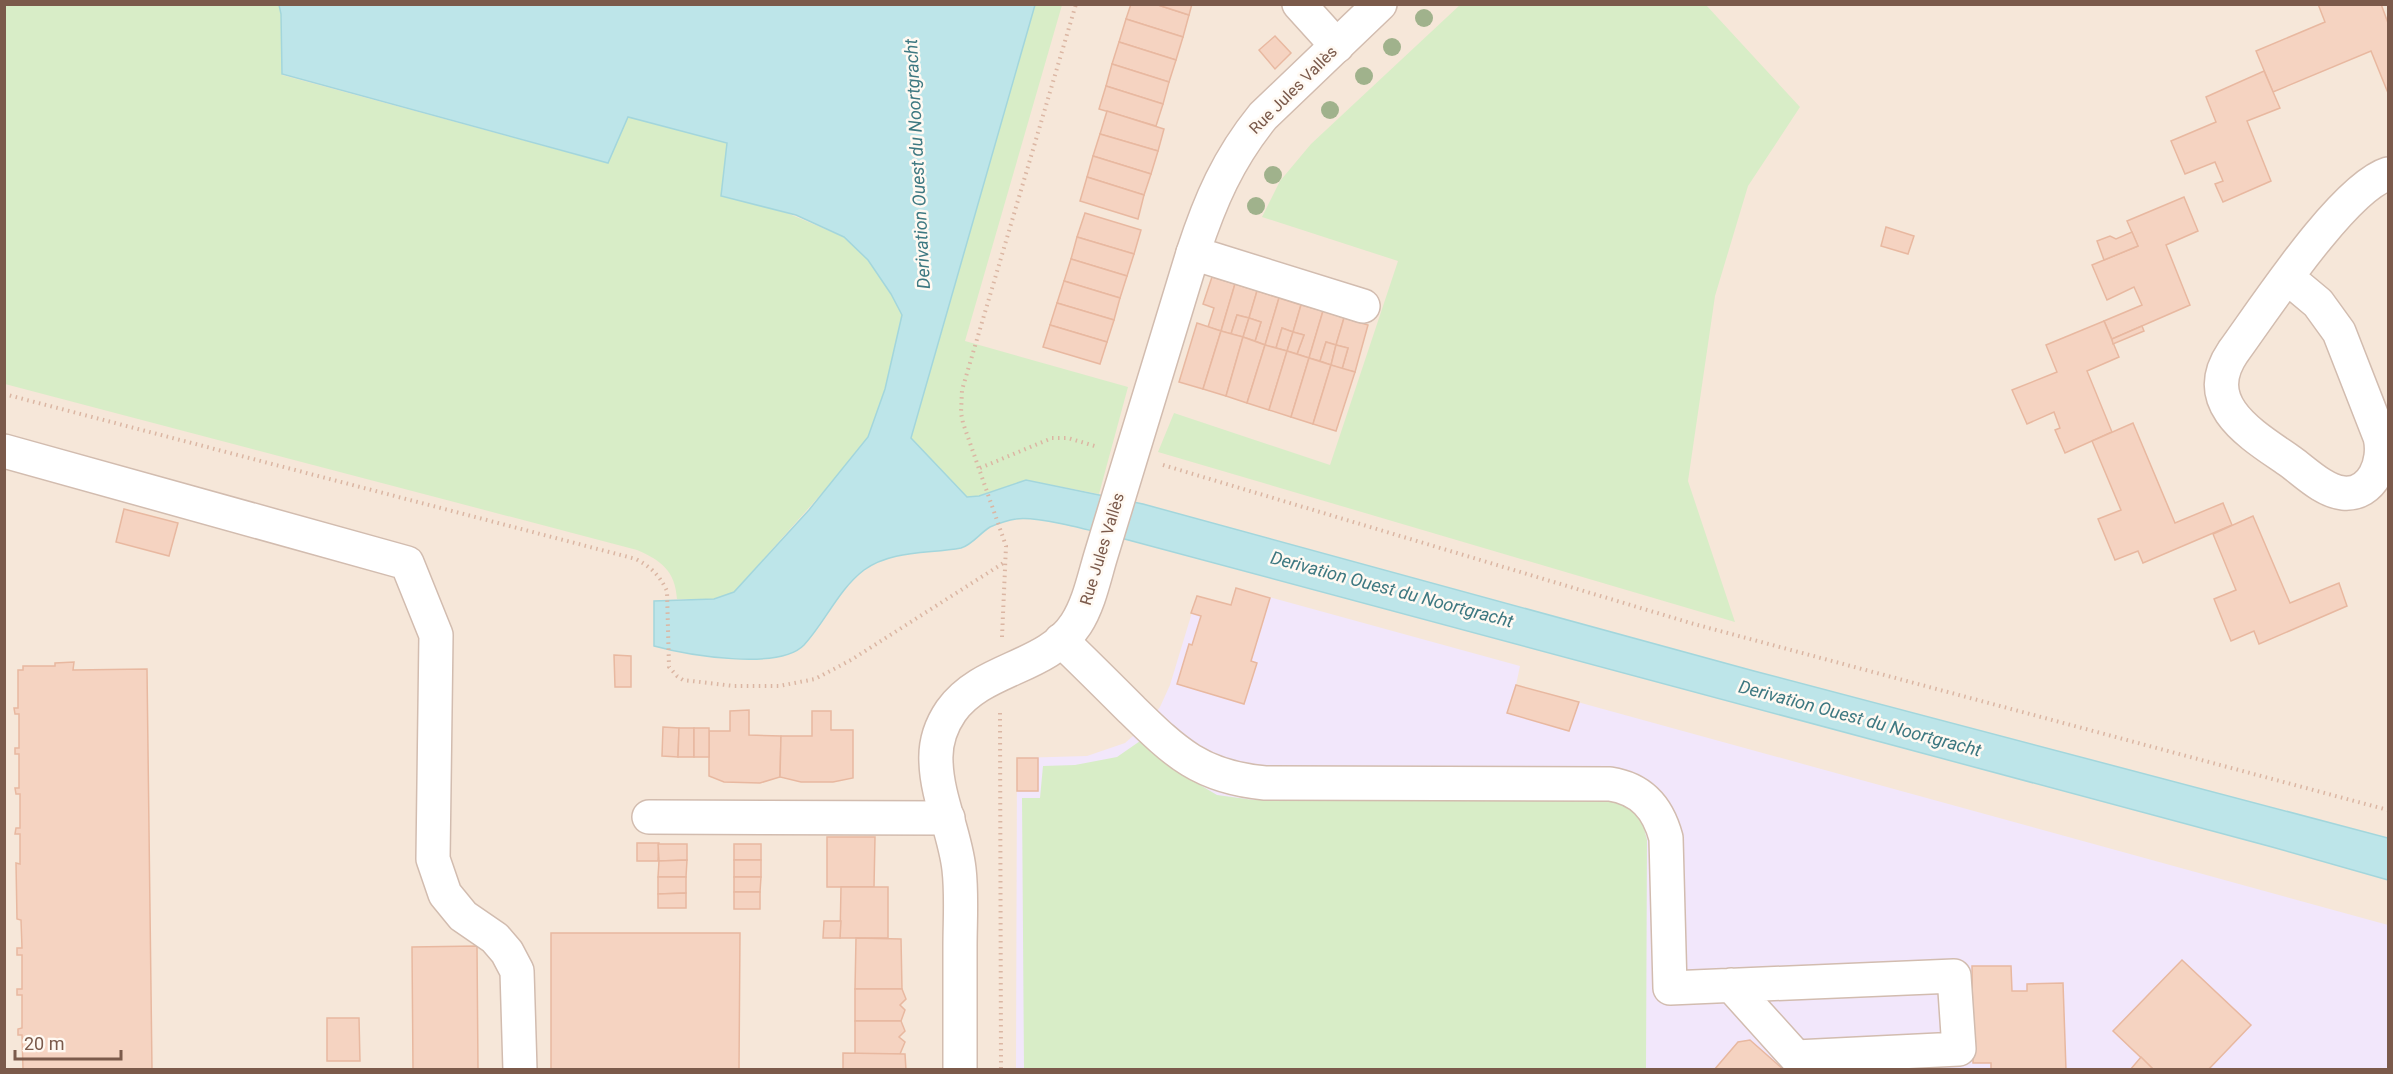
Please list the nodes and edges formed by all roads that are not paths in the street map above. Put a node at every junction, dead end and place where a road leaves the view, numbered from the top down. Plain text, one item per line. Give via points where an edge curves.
1 (1299, 4) edge
2 (1380, 4) edge
3 (1337, 46) junction
4 (2388, 174) edge
5 (1193, 253) junction
6 (2288, 278) junction
7 (1363, 306) dead end
8 (4, 451) edge
9 (1061, 640) junction
10 (648, 817) dead end
11 (948, 818) junction
12 (1731, 985) junction
13 (519, 1070) edge
14 (960, 1070) edge

1 - 3 street
2 - 3 street, Rue Jules Vallès
3 - 5 street, Rue Jules Vallès via 1250,132 1225,170
4 - 6 street via 2342,207
5 - 7 street
5 - 9 street, Rue Jules Vallès via 1082,613
6 - 6 street via 2226,363 2221,388 2224,400 2238,421 2259,439 2322,484 2338,492 2352,492 2377,473 2383,455 2380,437 2339,332 2318,303
8 - 13 street via 408,563 436,635 433,859 445,894 463,916 495,938 517,971
9 - 11 street, Rue Jules Vallès via 977,686 944,723 938,736 936,771
9 - 12 street via 1171,748 1197,765 1235,780 1610,784 1628,788 1653,807 1666,838 1670,988
10 - 11 street
11 - 14 street, Rue Jules Vallès via 960,886
12 - 12 street via 1954,976 1959,1049 1796,1057

